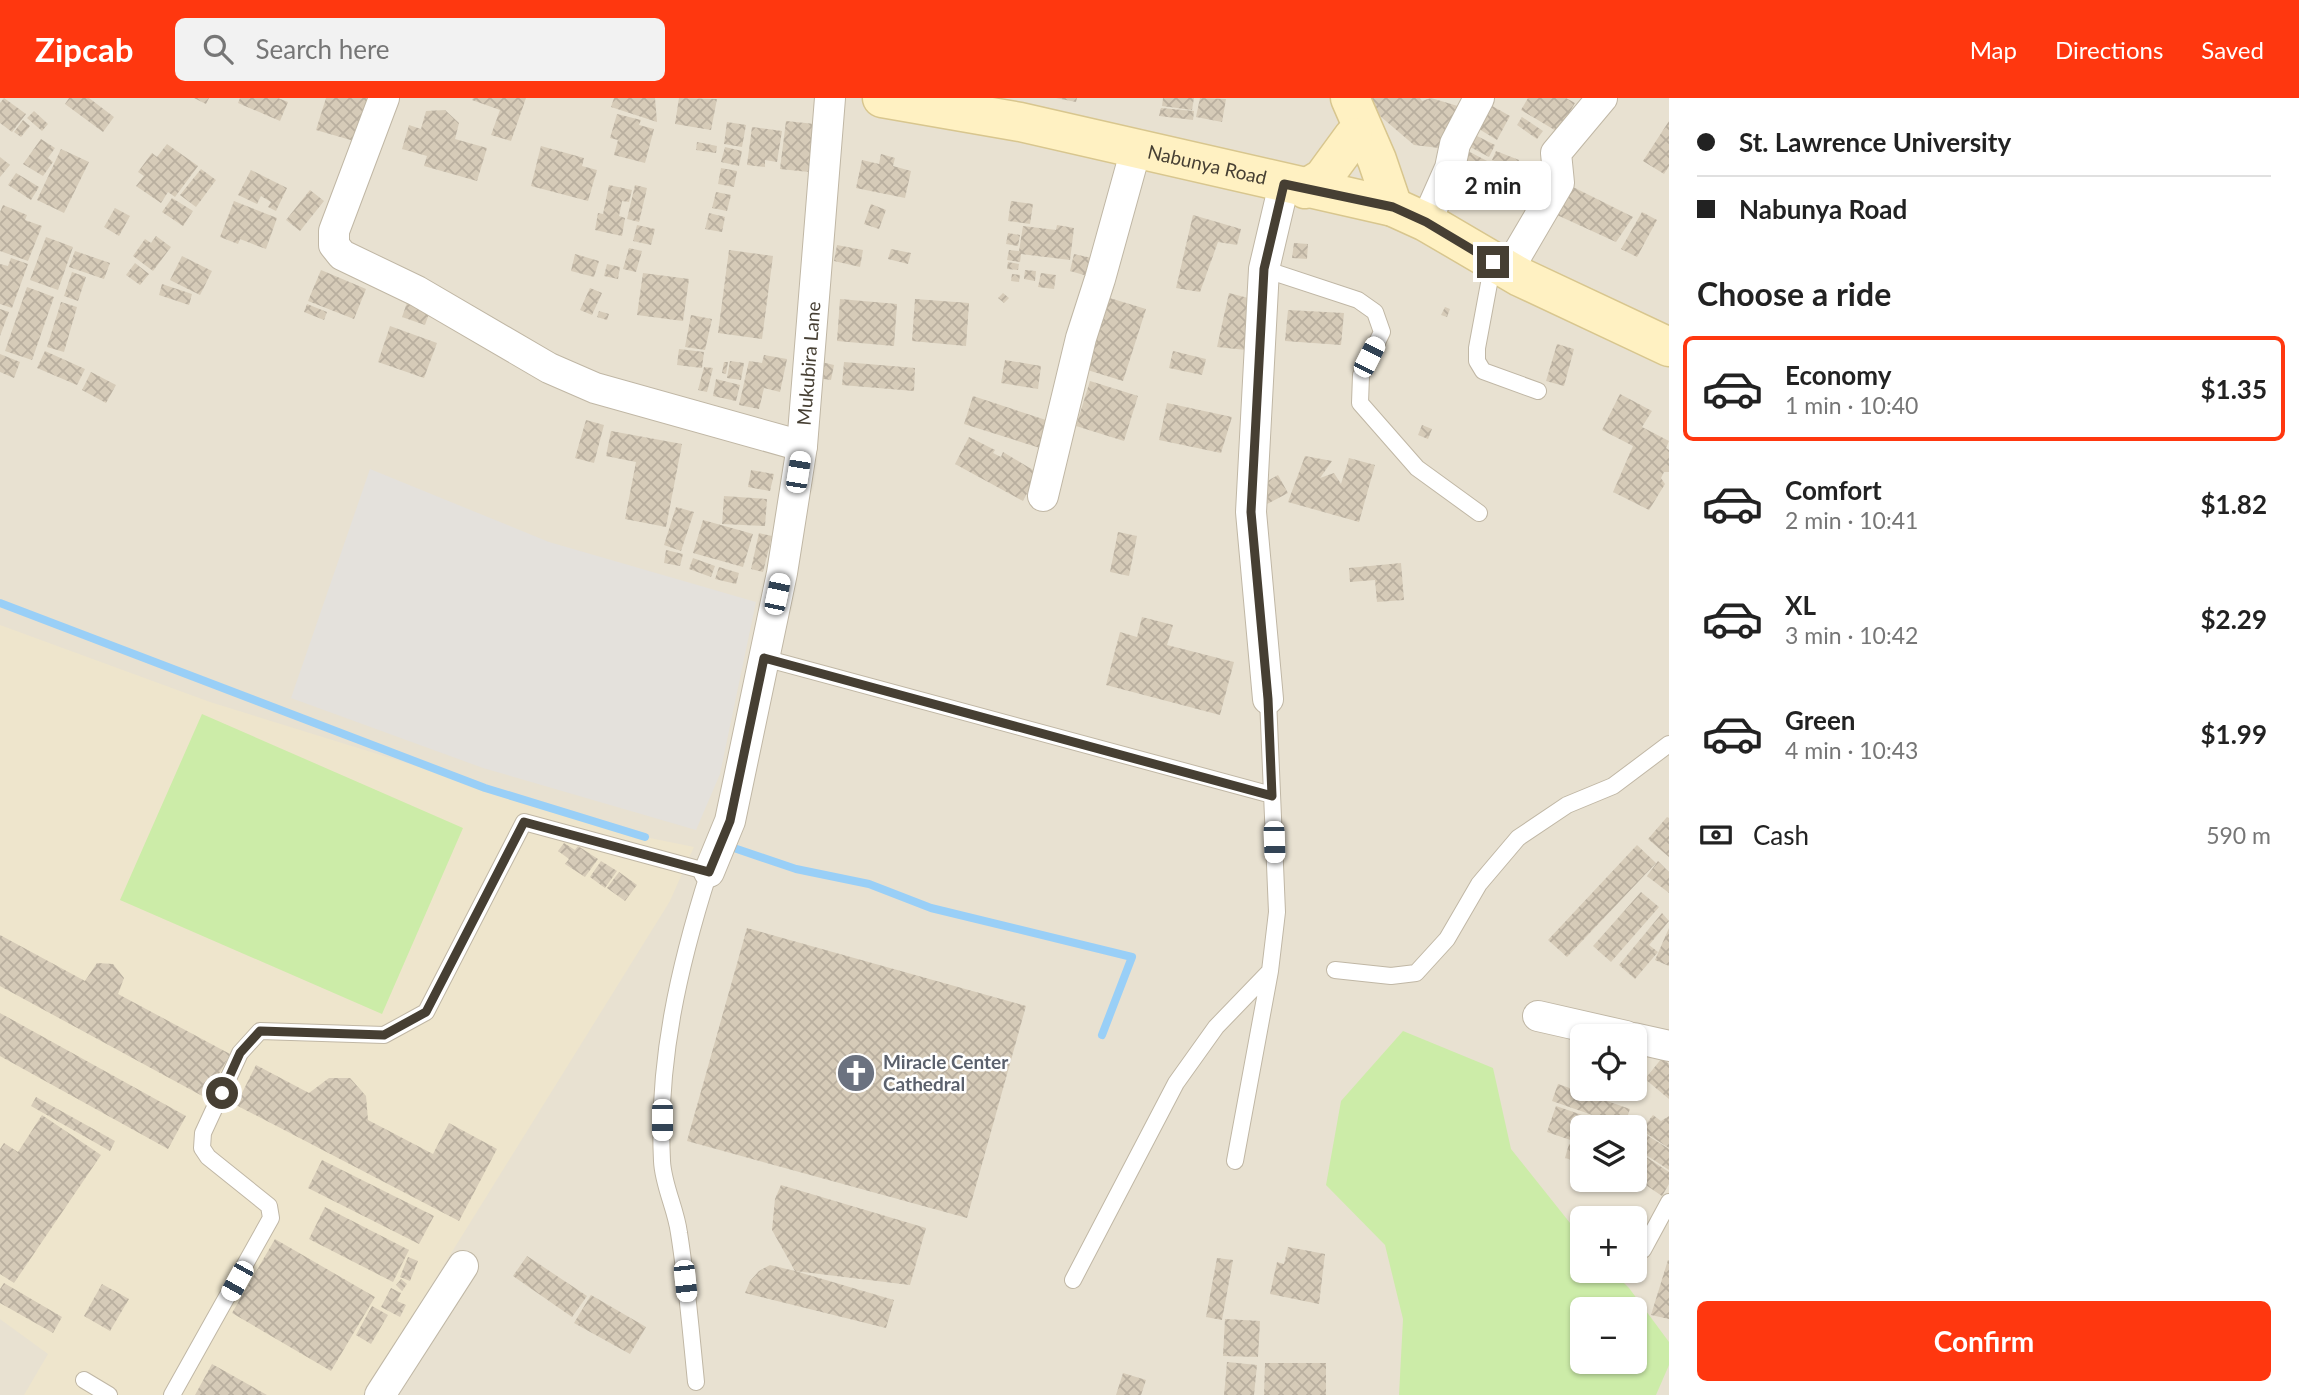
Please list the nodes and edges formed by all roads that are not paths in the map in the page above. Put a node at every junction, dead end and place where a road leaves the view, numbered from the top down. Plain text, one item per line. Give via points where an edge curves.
1 (384, 98) edge
2 (830, 98) edge
3 (882, 98) edge
4 (1343, 98) edge
5 (1350, 98) edge
6 (1479, 98) edge
7 (1602, 98) edge
8 (1365, 148) junction
9 (1136, 149) junction
10 (1295, 186) junction
11 (1402, 213) junction
12 (1500, 266) junction
13 (1264, 269) junction
14 (1669, 348) edge
15 (1538, 391) dead end
16 (802, 446) junction
17 (1043, 496) dead end
18 (1479, 513) dead end
19 (764, 658) junction
20 (1268, 699) joint
21 (1669, 744) edge
22 (1272, 796) junction
23 (709, 872) junction
24 (1335, 970) dead end
25 (1270, 971) junction
26 (1538, 1016) dead end
27 (1573, 1024) edge
28 (1647, 1041) edge
29 (1669, 1046) edge
30 (1235, 1161) dead end
31 (1669, 1202) edge
32 (1647, 1243) edge
33 (463, 1266) dead end
34 (1073, 1280) dead end
35 (84, 1380) dead end
36 (696, 1382) dead end
37 (109, 1395) edge
38 (172, 1395) edge
39 (380, 1395) edge

1 - 16 street via 334,231 334,245 342,255 416,291 549,368 595,388
2 - 16 street, Mukubira Lane
3 - 9 main road, Nabunya Road via 1020,122
4 - 8 main road via 1342,107
5 - 8 main road
6 - 11 street via 1455,145 1450,169
7 - 12 street via 1556,153 1559,183
8 - 10 main road via 1323,178
8 - 11 main road
8 - 11 main road
9 - 10 main road, Nabunya Road
9 - 17 street via 1081,338
10 - 11 main road, Nabunya Road
10 - 13 street
11 - 12 main road, Nabunya Road
12 - 14 main road, Nabunya Road
12 - 15 lane via 1477,348 1478,361 1483,371
13 - 18 lane via 1358,300 1375,312 1382,331 1361,375 1360,402 1417,468
13 - 20 street via 1251,512
16 - 19 street, Mukubira Lane
19 - 22 lane
19 - 23 street, Mukubira Lane via 730,821
20 - 22 lane
21 - 24 lane via 1613,786 1567,805 1518,838 1479,884 1447,939 1416,973 1391,976
22 - 25 lane via 1277,912
23 - 36 lane via 677,988 662,1076 662,1164 679,1231
23 - 38 lane via 524,822 426,1012 384,1035 260,1031 240,1053 203,1133 202,1148 269,1206 271,1218
25 - 30 lane
25 - 34 lane via 1216,1027 1176,1083
26 - 27 street
28 - 29 street
31 - 32 lane
33 - 39 street
35 - 37 lane

